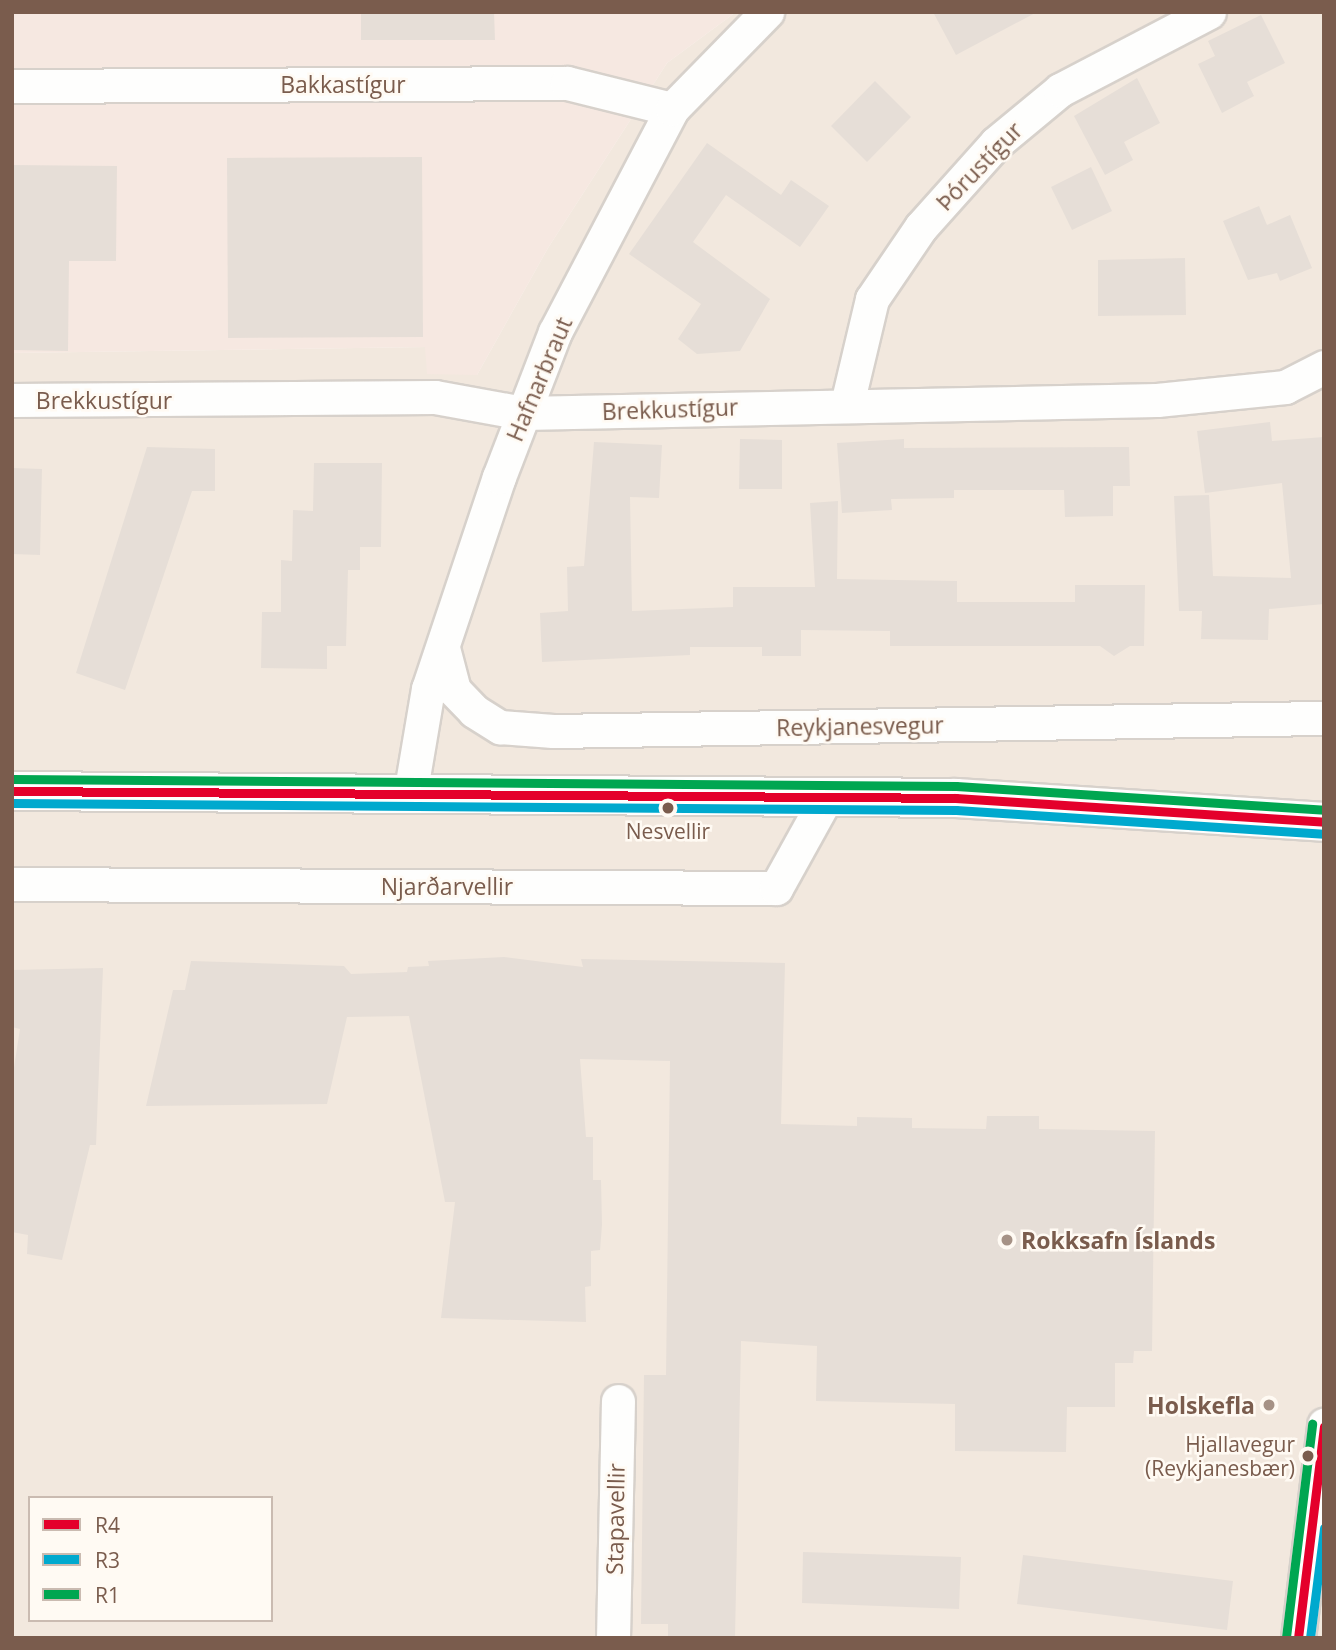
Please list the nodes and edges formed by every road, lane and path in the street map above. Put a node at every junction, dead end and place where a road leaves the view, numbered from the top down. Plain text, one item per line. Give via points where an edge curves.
1 (767, 12) edge
2 (1209, 12) edge
3 (12, 86) edge
4 (671, 109) junction
5 (1324, 368) edge
6 (12, 400) edge
7 (847, 404) junction
8 (523, 413) junction
9 (443, 648) junction
10 (1324, 718) edge
11 (12, 791) edge
12 (410, 794) junction
13 (827, 796) junction
14 (1324, 822) edge
15 (12, 884) edge
16 (618, 1401) dead end
17 (1324, 1425) edge
18 (613, 1638) edge
19 (1298, 1638) edge

1 - 4 street, Hafnarbraut
2 - 7 street, Þórustígur via 1060,90 996,143 921,228 872,299
3 - 4 street, Bakkastígur via 567,83
4 - 8 street, Hafnarbraut via 555,332
5 - 7 street, Brekkustígur via 1285,387 1157,400
6 - 8 street, Brekkustígur via 435,397
7 - 8 street, Brekkustígur
8 - 9 street, Hafnarbraut
9 - 10 street, Reykjanesvegur via 454,690 474,711 513,728
9 - 12 street, Hafnarbraut via 415,745
11 - 12 main road
12 - 13 main road
13 - 14 main road via 956,798
13 - 15 street, Njarðarvellir via 776,888
16 - 18 street, Stapavellir
17 - 19 street

